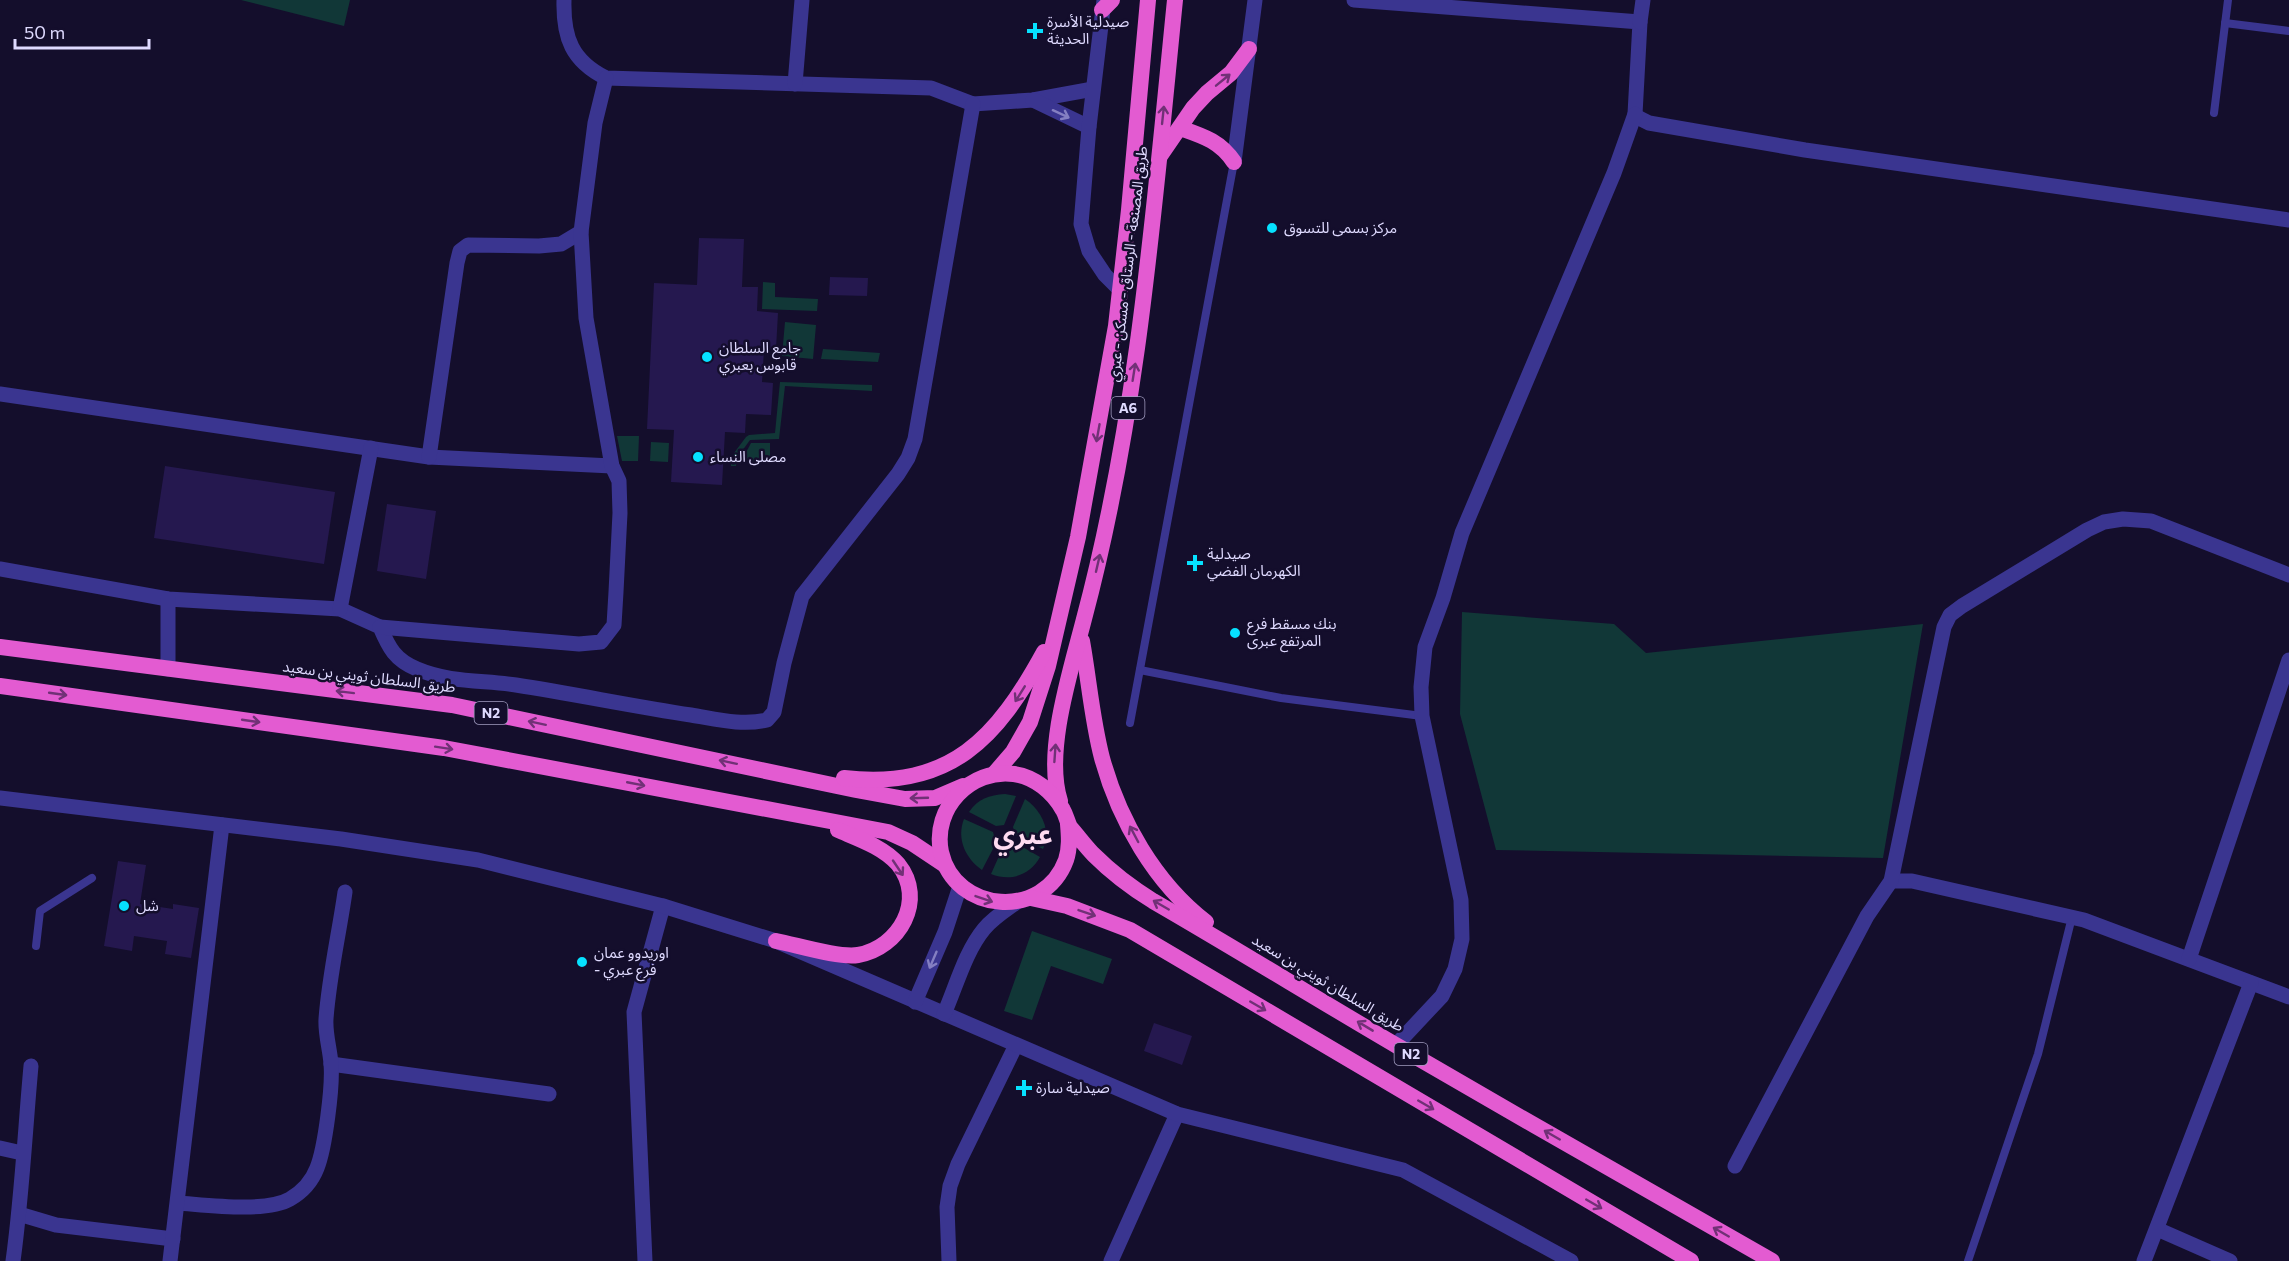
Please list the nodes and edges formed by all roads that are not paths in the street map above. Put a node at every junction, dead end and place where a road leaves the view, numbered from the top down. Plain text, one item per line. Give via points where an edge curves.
1 (564, 0) edge
2 (802, 0) edge
3 (1148, 0) edge
4 (1174, 0) edge
5 (1255, 0) edge
6 (1354, 0) edge
7 (1643, 0) edge
8 (2228, 0) edge
9 (1106, 3) edge
10 (1640, 22) junction
11 (2225, 23) junction
12 (2289, 31) edge
13 (1249, 49) junction
14 (606, 78) junction
15 (795, 84) junction
16 (1094, 89) junction
17 (1033, 100) junction
18 (973, 104) junction
19 (2214, 113) dead end
20 (1635, 114) junction
21 (1089, 127) junction
22 (1180, 128) junction
23 (1159, 157) junction
24 (1234, 162) junction
25 (2289, 220) edge
26 (581, 232) junction
27 (1120, 290) junction
28 (0, 394) edge
29 (371, 448) junction
30 (429, 457) junction
31 (612, 466) junction
32 (0, 569) edge
33 (2289, 575) edge
34 (168, 599) junction
35 (340, 609) junction
36 (1058, 624) junction
37 (380, 627) junction
38 (1081, 632) junction
39 (0, 647) edge
40 (2289, 660) edge
41 (168, 669) junction
42 (1140, 670) junction
43 (0, 686) edge
44 (1422, 717) junction
45 (1130, 723) dead end
46 (770, 771) junction
47 (994, 774) junction
48 (975, 781) junction
49 (0, 798) edge
50 (1066, 817) junction
51 (813, 818) junction
52 (222, 825) junction
53 (945, 865) junction
54 (92, 878) dead end
55 (1891, 881) junction
56 (960, 886) junction
57 (345, 892) dead end
58 (1024, 900) junction
59 (663, 906) junction
60 (2072, 917) junction
61 (776, 940) junction
62 (36, 946) dead end
63 (2188, 959) junction
64 (1262, 964) junction
65 (2252, 983) junction
66 (2289, 997) edge
67 (915, 1002) junction
68 (944, 1014) junction
69 (1016, 1045) junction
70 (1396, 1045) junction
71 (331, 1064) junction
72 (31, 1066) dead end
73 (549, 1094) dead end
74 (1177, 1114) junction
75 (0, 1148) edge
76 (22, 1153) junction
77 (1735, 1166) dead end
78 (177, 1203) junction
79 (20, 1214) junction
80 (2157, 1229) junction
81 (173, 1239) junction
82 (13, 1261) edge
83 (170, 1261) edge
84 (645, 1261) edge
85 (950, 1261) edge
86 (1111, 1261) edge
87 (1571, 1261) edge
88 (1691, 1261) edge
89 (1772, 1261) edge
90 (1968, 1261) edge
91 (2144, 1261) edge
92 (2230, 1261) edge

1 - 14 street via 568,35 575,54 587,68
2 - 15 street
3 - 27 highway, طريق المصنعة - الرستاق - مسكن - عبري / A6
23 -> 4 highway, طريق المصنعة - الرستاق - مسكن - عبري / A6
5 - 13 street
6 - 10 street
7 - 10 street
8 - 11 lane
9 - 16 street
10 - 20 street
11 - 12 lane
11 - 19 lane
22 -> 13 highway
13 - 24 street
14 - 15 street
14 - 26 street via 595,123
15 - 18 street via 931,88
16 - 17 street
16 - 21 street
17 - 18 street
17 -> 21 street
18 - 37 street via 915,439 898,474 802,596 774,712 767,720 737,722 517,685 467,682 417,669 392,654
20 - 25 street via 1649,123 1805,150
20 - 44 street via 1614,173 1462,533 1425,647 1420,687
21 - 27 street via 1083,233 1095,261
22 - 23 highway
22 - 24 highway via 1219,144
38 -> 23 highway, طريق المصنعة - الرستاق - مسكن - عبري / A6 via 1104,540 1131,392
24 - 42 lane
26 - 30 street via 561,244 468,245 460,251
26 - 31 street via 586,318
27 -> 36 highway, طريق المصنعة - الرستاق - مسكن - عبري / A6 via 1097,440
28 - 29 street
29 - 30 street
29 - 35 street
30 - 31 street
31 - 37 street via 620,481 614,625 601,642 569,644
32 - 34 street
33 - 55 street via 2151,521 2123,519 2087,530 1950,615 1944,627
34 - 35 street
34 - 41 street
35 - 37 street
36 -> 46 highway via 1006,715 978,744 957,758 915,776 871,781
36 - 47 highway, طريق المصنعة - الرستاق - مسكن - عبري / A6 via 1030,722 1013,752
50 -> 38 highway, طريق المصنعة - الرستاق - مسكن - عبري / A6 via 1054,774 1055,749
64 -> 38 highway via 1184,903 1141,847 1102,758
39 - 41 highway, طريق السلطان ثويني بن سعيد / N2
40 - 63 street
46 -> 41 highway, طريق السلطان ثويني بن سعيد / N2 via 452,705
42 - 44 lane via 1281,698
42 - 45 lane
43 -> 51 highway, N2 via 444,748
44 - 70 street via 1458,884 1462,939 1455,969 1442,996
48 -> 46 highway, طريق السلطان ثويني بن سعيد / N2 via 934,798 905,799
47 - 48 highway, N2
47 - 50 highway, N2 via 1015,774 1035,781 1052,794
48 - 53 highway, N2 via 961,790 943,817 940,849
49 - 52 street
50 - 58 highway via 1070,842 1058,875 1046,888
64 -> 50 highway, طريق السلطان ثويني بن سعيد / N2 via 1133,889 1095,856
51 - 53 highway, N2 via 888,832
51 -> 61 highway via 888,854 907,881 907,914 888,944 855,956
52 - 59 street via 478,860
52 - 78 street
53 - 56 highway, N2
54 - 62 lane via 40,911
55 - 60 street via 1912,881
55 - 77 street via 1868,916
56 -> 58 highway, N2 via 987,901
56 -> 67 street
57 - 71 street via 326,1023
58 - 68 street via 982,931
58 -> 88 highway, N2 via 1067,906 1130,930
59 - 61 street
59 - 84 street via 634,1011
60 - 63 street
60 - 90 lane via 2038,1054
61 - 67 street
63 - 65 street
70 -> 64 highway, طريق السلطان ثويني بن سعيد / N2
65 - 66 street
65 - 80 street
67 - 68 street
68 - 69 street
69 - 74 street
69 - 85 street via 950,1186
89 -> 70 highway, طريق السلطان ثويني بن سعيد / N2
71 - 73 street
71 - 78 street via 321,1154 310,1181 301,1191 282,1202 261,1207
72 - 76 street
74 - 86 street
74 - 87 street via 1403,1170
75 - 76 street
76 - 79 street
78 - 81 street
79 - 81 street via 56,1225
79 - 82 street
80 - 91 street
80 - 92 street
81 - 83 street

